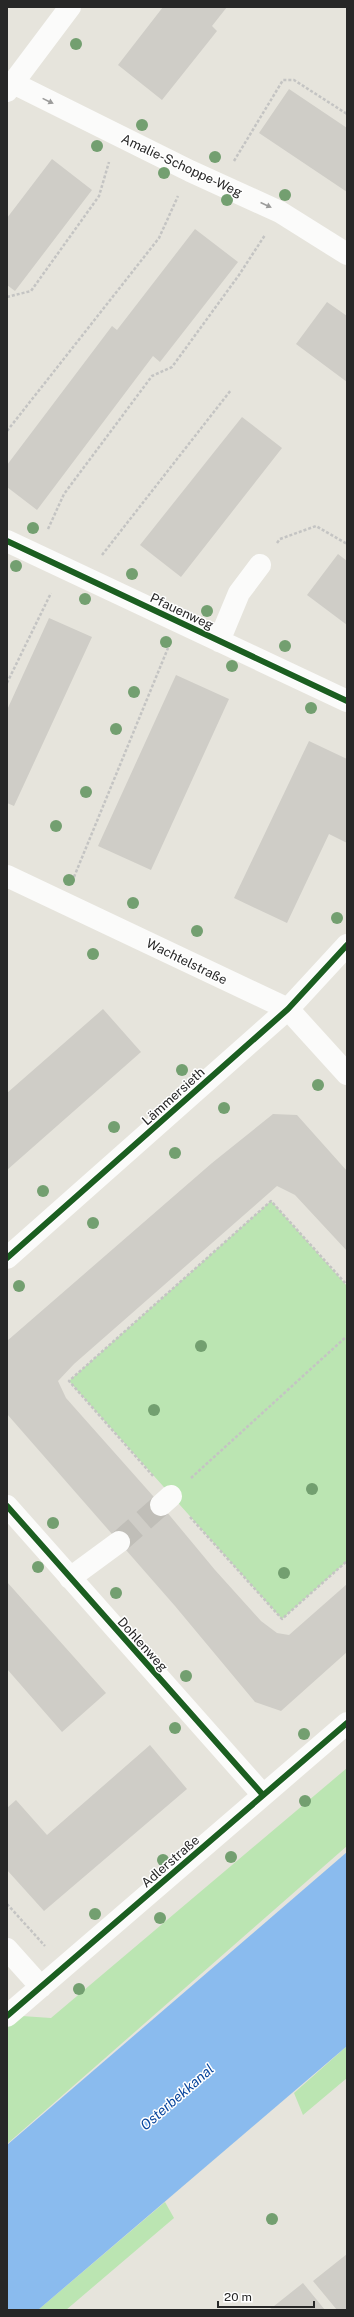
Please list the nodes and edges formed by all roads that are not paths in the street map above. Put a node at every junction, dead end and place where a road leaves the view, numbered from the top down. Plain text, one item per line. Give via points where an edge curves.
1 (70, 7) edge
2 (10, 87) edge
3 (347, 254) edge
4 (7, 541) edge
5 (260, 565) road end
6 (219, 641) junction
7 (347, 701) edge
8 (7, 876) edge
9 (347, 945) edge
10 (288, 1009) junction
11 (347, 1074) edge
12 (7, 1258) edge
13 (7, 1506) edge
14 (119, 1542) tunnel mouth
15 (70, 1578) junction
16 (347, 1723) edge
17 (263, 1795) junction
18 (7, 1949) edge
19 (42, 1987) junction
20 (7, 2016) edge

1 - 2 street
2 -> 3 street, Amalie-Schoppe-Weg via 280,212
4 - 6 street, Pfauenweg
5 - 6 street via 238,593
6 - 7 street, Pfauenweg
8 - 10 street, Wachtelstraße
9 - 10 street, Lämmersieth
10 - 11 street, Wachtelstraße
10 - 12 street, Lämmersieth
13 - 15 street, Dohlenweg
14 - 15 street
15 - 17 street, Dohlenweg
16 - 17 street, Adlerstraße
17 - 19 street, Adlerstraße
18 - 19 street
19 - 20 street, Adlerstraße

